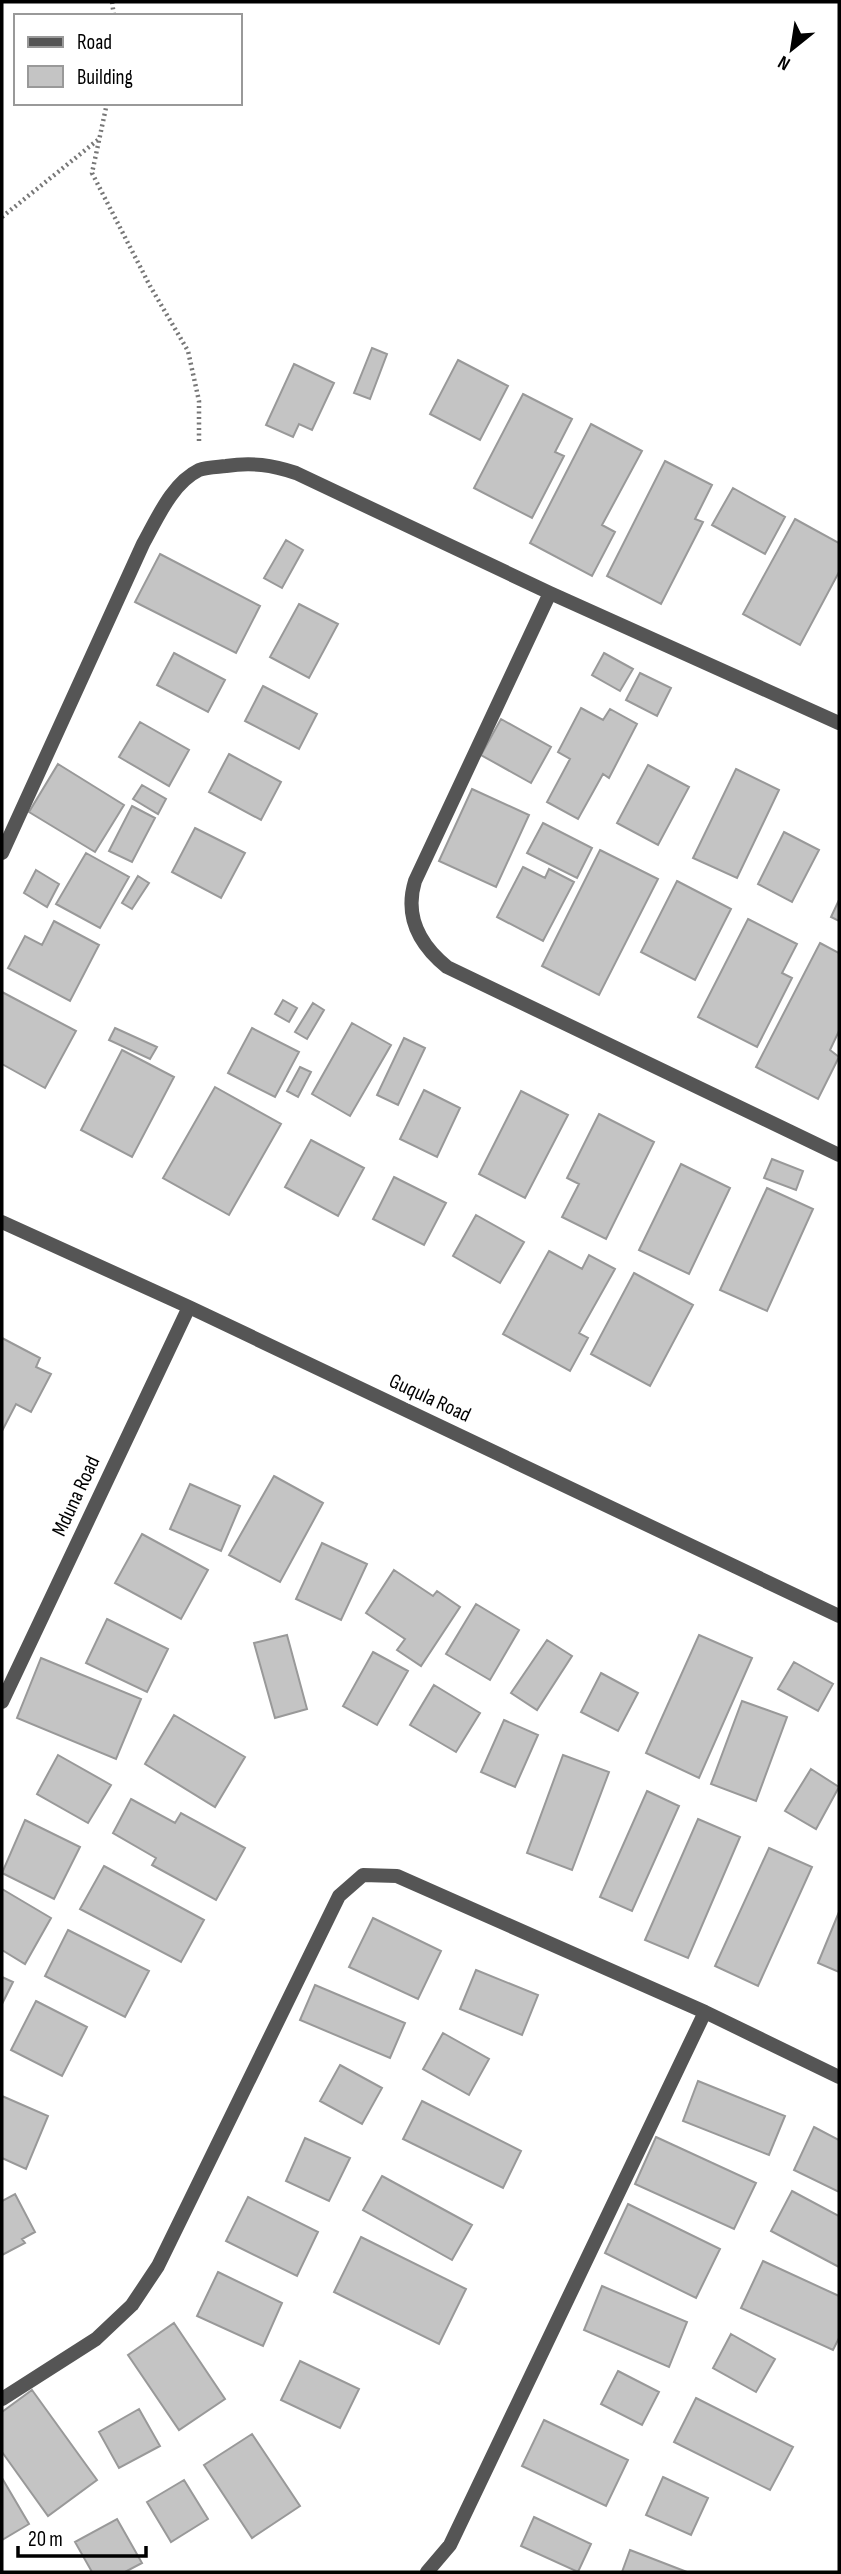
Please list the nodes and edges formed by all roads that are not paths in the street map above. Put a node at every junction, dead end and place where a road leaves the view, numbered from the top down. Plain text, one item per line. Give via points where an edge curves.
1 (550, 593) junction
2 (839, 723) edge
3 (2, 853) edge
4 (839, 1155) edge
5 (2, 1222) edge
6 (189, 1307) junction
7 (837, 1610) edge
8 (6, 1681) edge
9 (2, 1702) edge
10 (705, 2012) junction
11 (839, 2077) edge
12 (2, 2399) edge
13 (427, 2572) edge

1 - 2 street
1 - 3 street via 296,473 253,463 200,470 168,501 143,544
1 - 4 street via 415,881 411,910 419,937 447,967
5 - 6 street, Guqula Road
6 - 7 street, Guqula Road
6 - 8 street, Mduna Road
8 - 9 street, Mduna Road
10 - 11 street
10 - 12 street via 397,1876 363,1874 339,1896 158,2266 132,2305 96,2339
10 - 13 street via 450,2544

